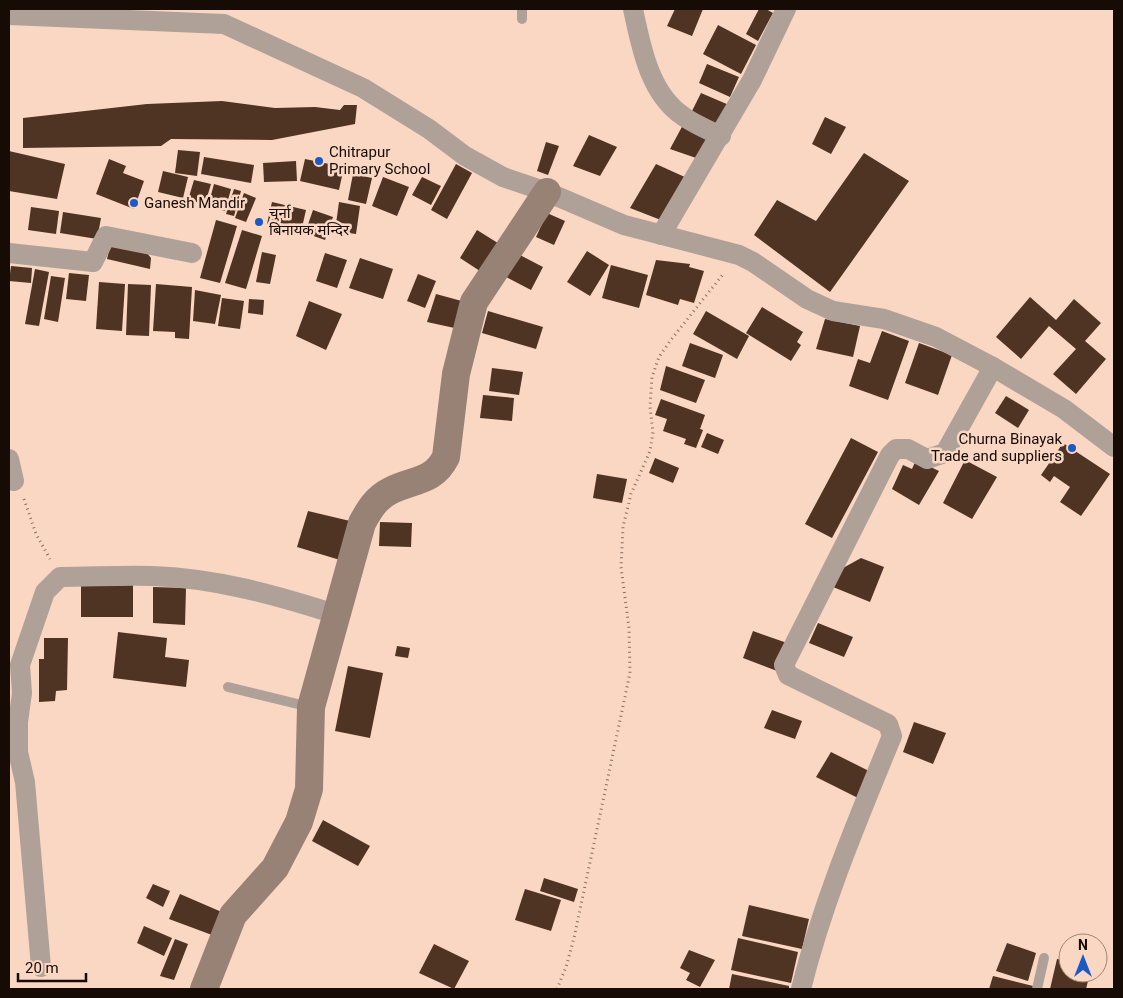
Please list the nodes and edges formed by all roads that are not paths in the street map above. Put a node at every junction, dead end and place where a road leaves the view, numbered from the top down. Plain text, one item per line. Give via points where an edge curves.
1 (633, 9) edge
2 (786, 9) edge
3 (9, 16) edge
4 (201, 16) edge
5 (721, 136) junction
6 (547, 192) junction
7 (661, 235) junction
8 (9, 253) edge
9 (192, 253) dead end
10 (994, 367) junction
11 (1114, 447) edge
12 (9, 459) edge
13 (14, 481) road end
14 (335, 614) junction
15 (228, 687) dead end
16 (15, 697) edge
17 (311, 707) junction
18 (1044, 958) dead end
19 (41, 967) dead end
20 (205, 989) edge
21 (801, 989) edge
22 (1038, 989) edge

1 - 5 street via 642,49 662,97 683,117
2 - 5 street
3 - 4 street
4 - 6 street via 363,88 465,156 503,177
5 - 7 street
6 - 7 street via 624,225
6 - 14 street via 474,302 456,374 446,457 441,467 433,475 390,491 372,505 362,523
7 - 10 street via 738,255 807,299 833,311 884,319 919,330
8 - 9 street via 93,262 106,236
10 - 11 street via 1064,409
10 - 21 street via 945,453 927,459 908,449 896,448 890,454 784,665 788,675 888,724 892,736 832,884
12 - 13 street
14 - 16 street via 268,593 206,581 153,576 60,577 45,592 20,665
14 - 17 street
15 - 17 lane
16 - 19 street
17 - 20 street via 309,789 299,822 275,868 233,915
18 - 22 lane

